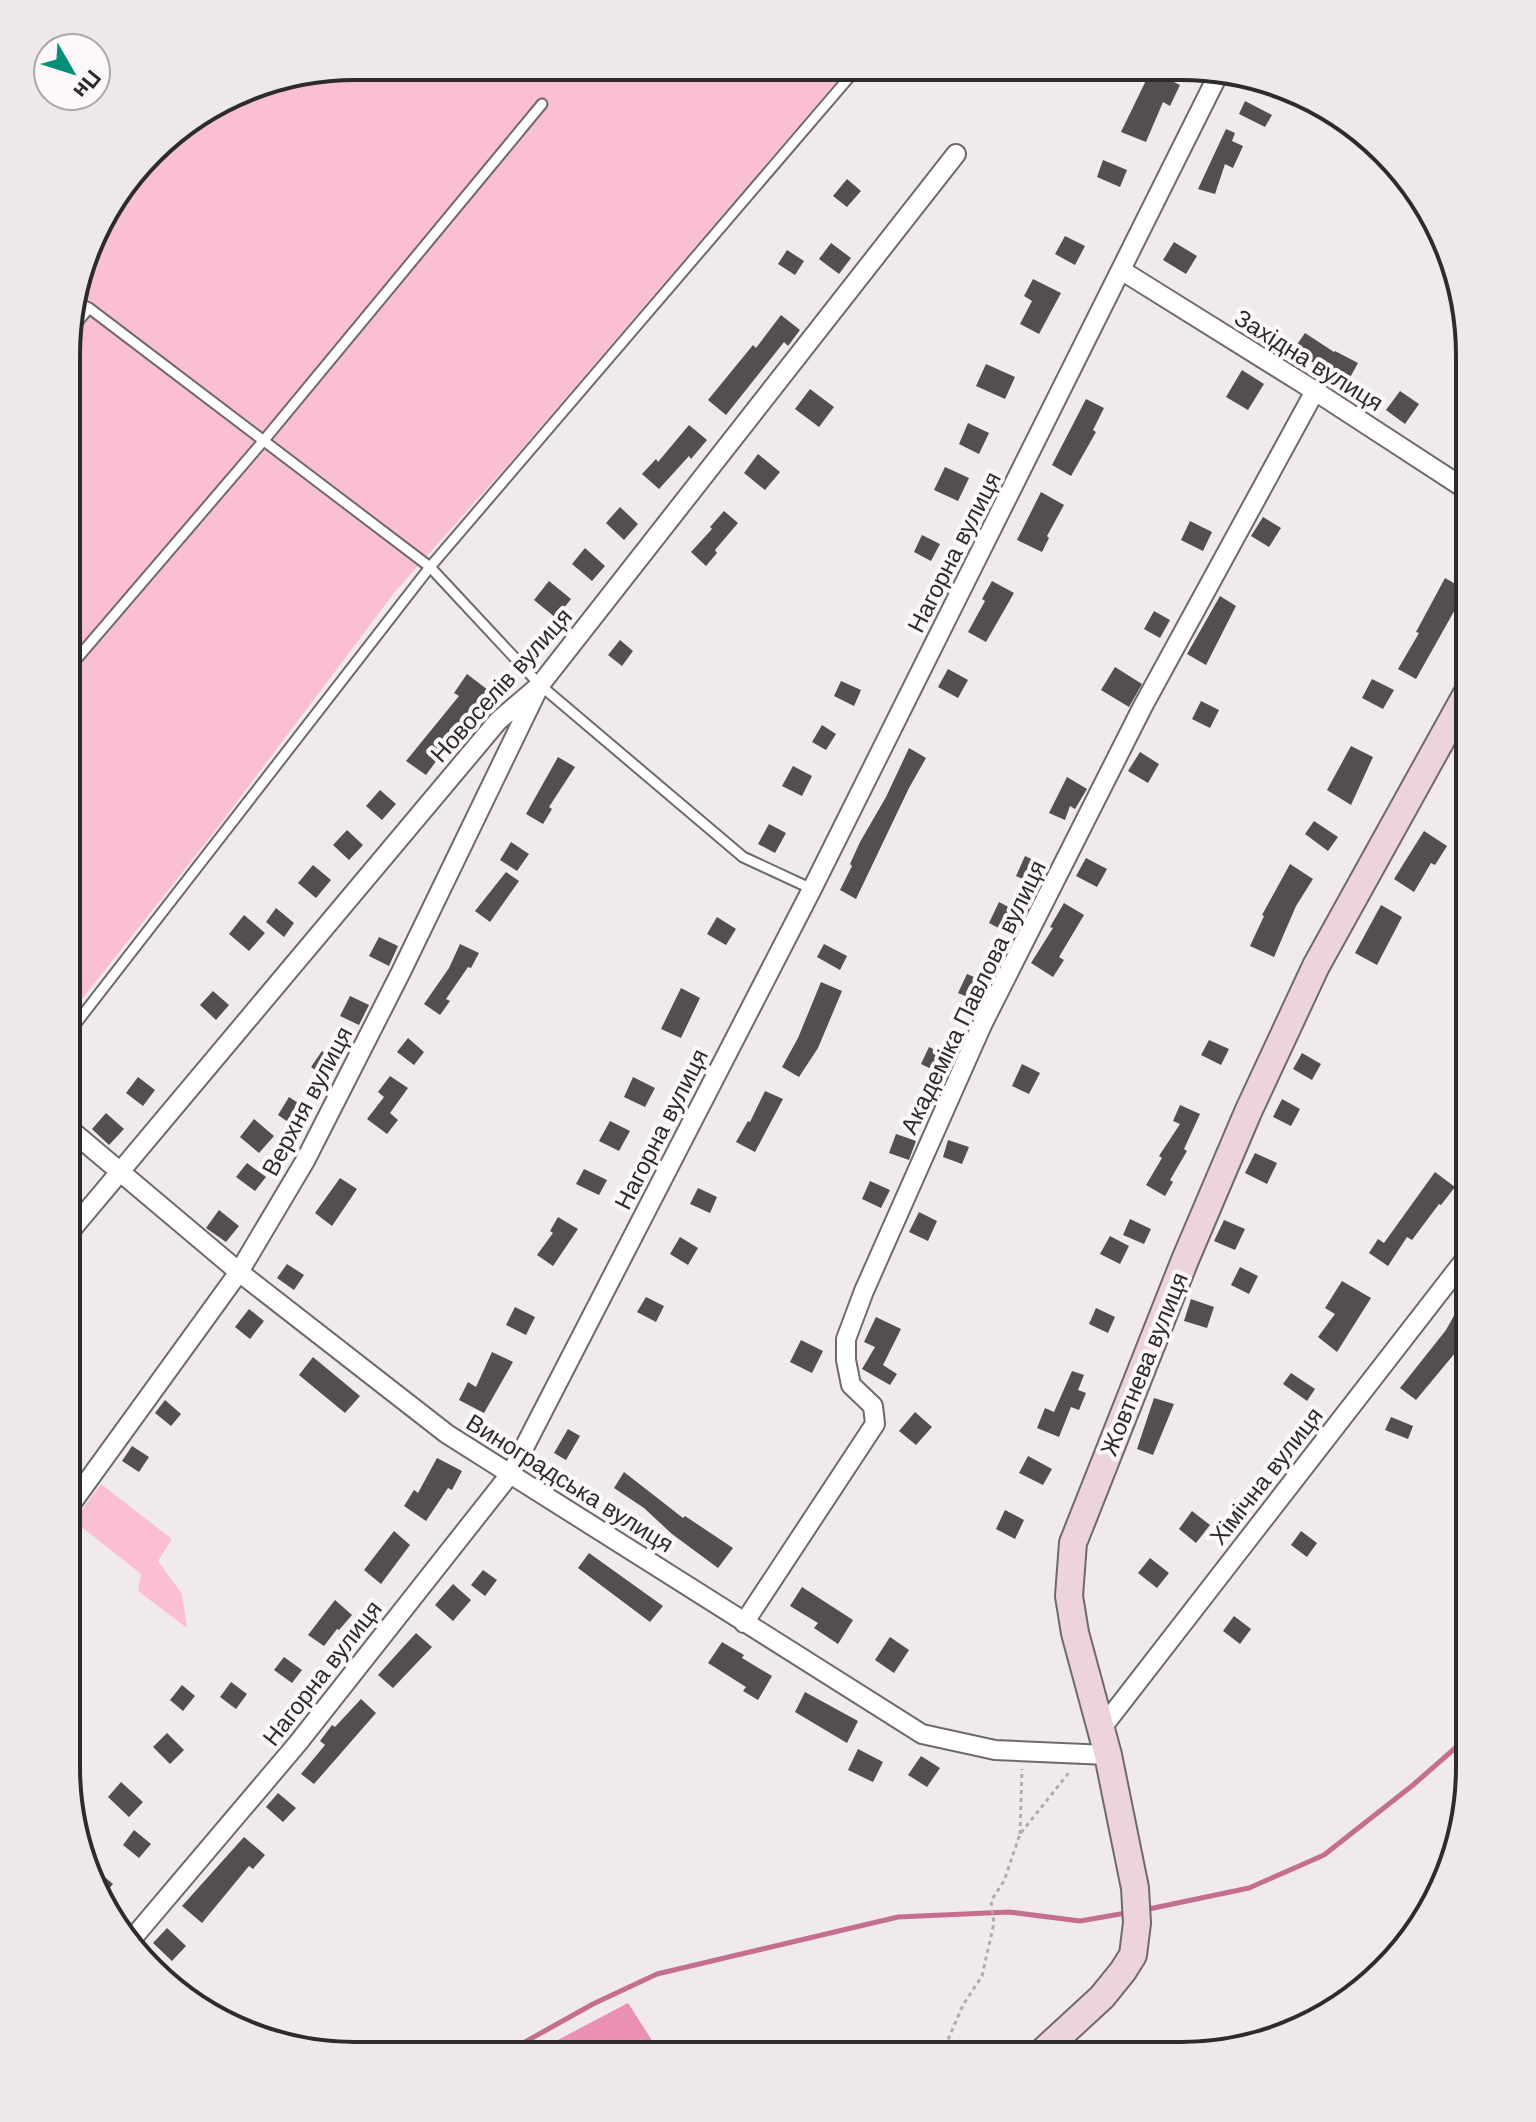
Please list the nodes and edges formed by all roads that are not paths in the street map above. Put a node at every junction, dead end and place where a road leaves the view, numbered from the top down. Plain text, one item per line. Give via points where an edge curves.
1 (847, 80) edge
2 (1215, 82) edge
3 (542, 104) dead end
4 (956, 154) dead end
5 (1121, 270) junction
6 (84, 306) edge
7 (89, 308) junction
8 (83, 316) edge
9 (1315, 391) junction
10 (265, 439) junction
11 (1456, 483) edge
12 (430, 567) junction
13 (80, 655) edge
14 (540, 685) junction
15 (1456, 714) edge
16 (812, 889) junction
17 (80, 1018) edge
18 (80, 1138) edge
19 (122, 1172) junction
20 (80, 1220) edge
21 (239, 1272) junction
22 (1455, 1272) edge
23 (511, 1473) junction
24 (80, 1492) edge
25 (744, 1623) junction
26 (1101, 1729) junction
27 (1097, 1754) junction
28 (137, 1934) edge
29 (1053, 2042) edge

1 - 12 lane
2 - 5 street, Нагорна вулиця
3 - 10 lane
4 - 14 street, Новоселів вулиця
5 - 9 street, Західна вулиця
5 - 16 street, Нагорна вулиця
6 - 7 lane
7 - 8 lane
7 - 10 lane
9 - 11 street, Західна вулиця
9 - 25 street, Академіка Павлова вулиця via 1143,706 982,1025 846,1339 851,1385 873,1406 875,1424
10 - 12 lane
10 - 13 lane
12 - 14 lane
12 - 17 lane
14 - 16 lane via 743,857
14 - 19 street, Новоселів вулиця via 498,721
14 - 21 street, Верхня вулиця via 312,1148
15 - 26 main road, Жовтнева вулиця via 1316,966 1248,1112 1073,1543 1069,1596
16 - 23 street, Нагорна вулиця
18 - 19 street, Виноградська вулиця
19 - 20 street, Новоселів вулиця
19 - 21 street, Виноградська вулиця
21 - 23 street, Виноградська вулиця via 447,1434
21 - 24 street, Верхня вулиця
22 - 26 street, Хімічна вулиця
23 - 25 street, Виноградська вулиця
23 - 28 street, Нагорна вулиця via 298,1743
25 - 27 street, Виноградська вулиця via 922,1734 995,1750
26 - 27 main road, Жовтнева вулиця
27 - 29 main road, Жовтнева вулиця via 1136,1910 1133,1955 1102,1997

